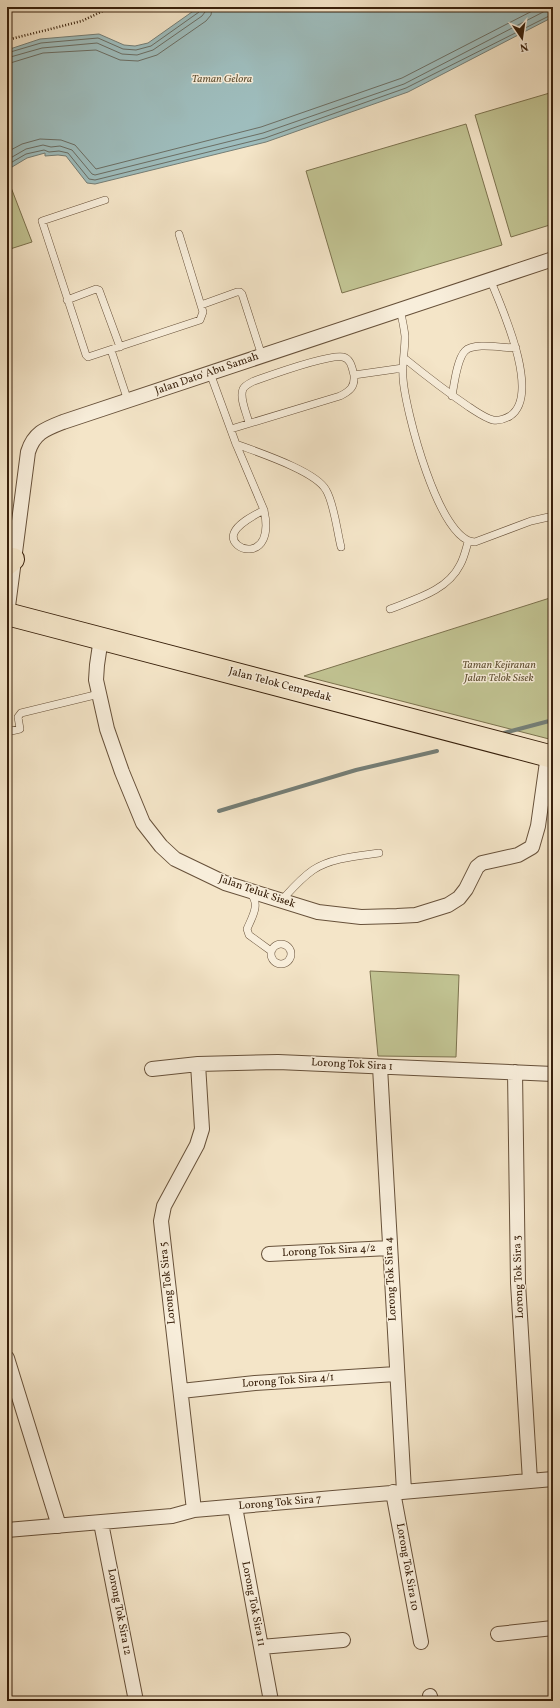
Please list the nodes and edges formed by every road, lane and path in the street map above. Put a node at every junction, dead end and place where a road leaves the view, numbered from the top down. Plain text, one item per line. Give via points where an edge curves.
1 (111, 7) edge
2 (7, 40) edge
3 (105, 200) dead end
4 (178, 234) dead end
5 (553, 259) edge
6 (490, 279) junction
7 (67, 300) junction
8 (201, 306) junction
9 (400, 309) junction
10 (120, 347) junction
11 (516, 348) junction
12 (110, 350) junction
13 (262, 356) junction
14 (404, 358) junction
15 (403, 368) junction
16 (210, 373) junction
17 (354, 375) junction
18 (452, 396) junction
19 (128, 401) junction
20 (249, 423) junction
21 (231, 429) junction
22 (236, 444) junction
23 (264, 510) junction
24 (553, 516) edge
25 (468, 542) junction
26 (341, 547) dead end
27 (10, 562) edge
28 (390, 609) dead end
29 (7, 614) edge
30 (102, 638) junction
31 (99, 694) junction
32 (7, 732) edge
33 (551, 756) edge
34 (379, 854) dead end
35 (249, 892) junction
36 (281, 901) junction
37 (271, 951) dead end
38 (198, 1064) junction
39 (380, 1067) junction
40 (152, 1069) dead end
41 (515, 1072) junction
42 (553, 1074) edge
43 (389, 1248) junction
44 (269, 1254) dead end
45 (7, 1358) edge
46 (396, 1374) junction
47 (181, 1391) junction
48 (553, 1479) edge
49 (530, 1481) junction
50 (399, 1492) junction
51 (235, 1507) junction
52 (194, 1510) junction
53 (101, 1523) junction
54 (59, 1526) junction
55 (7, 1530) edge
56 (553, 1628) edge
57 (498, 1634) dead end
58 (343, 1640) dead end
59 (421, 1642) dead end
60 (260, 1647) junction
61 (136, 1701) edge
62 (272, 1701) edge

1 - 2 path via 82,21
3 - 7 lane via 42,221
4 - 8 lane
5 - 6 street, Jalan Dato' Abu Samah
6 - 9 street, Jalan Dato' Abu Samah
6 - 11 lane
7 - 10 lane via 99,290
7 - 12 lane via 86,355 88,357
8 - 10 lane via 203,312 200,320
8 - 13 lane via 240,292
9 - 13 street, Jalan Dato' Abu Samah
9 - 14 lane via 404,324
10 - 12 lane
11 - 18 lane via 483,346 472,347 464,352
11 - 18 lane via 522,394 518,408 513,414 500,421 493,420
12 - 19 lane
13 - 16 street, Jalan Dato' Abu Samah
14 - 15 lane
14 - 18 lane
15 - 17 lane
15 - 25 lane via 407,403 425,470 458,534
16 - 19 street, Jalan Dato' Abu Samah
16 - 21 lane
17 - 20 lane via 355,382 352,388 340,396
17 - 20 lane via 350,362 344,357 336,357 254,381 246,385 242,396
19 - 27 street, Jalan Dato' Abu Samah via 49,427 30,443
20 - 21 lane
21 - 22 lane
22 - 23 lane
22 - 26 lane via 318,480 326,489
23 - 23 lane via 236,530 235,544 246,549 260,545 266,530
24 - 25 lane via 531,521 475,542
25 - 28 lane via 460,565 443,586
27 - 29 street, Jalan Dato' Abu Samah
29 - 30 main road, Jalan Telok Cempedak
30 - 31 street, Jalan Teluk Sisek via 96,680
30 - 33 main road, Jalan Telok Cempedak
31 - 32 lane via 21,713 18,717 20,729
31 - 35 street, Jalan Teluk Sisek via 107,729 122,772 136,808 150,834 175,859
33 - 36 street, Jalan Teluk Sisek via 532,847 518,855 482,863 459,898 448,904 416,915 361,917 318,912
34 - 36 lane via 341,860 314,870 299,881
35 - 36 street, Jalan Teluk Sisek
35 - 37 lane via 256,903 247,932
38 - 39 street, Lorong Tok Sira 1 via 278,1062
38 - 40 street, Lorong Tok Sira 1
38 - 47 street, Lorong Tok Sira 5 via 202,1128 197,1145 164,1206 161,1221
39 - 41 street, Lorong Tok Sira 1
39 - 43 street, Lorong Tok Sira 4
41 - 42 street, Lorong Tok Sira 1
41 - 49 street, Lorong Tok Sira 3 via 518,1283
43 - 44 street, Lorong Tok Sira 4/2
43 - 46 street, Lorong Tok Sira 4
45 - 54 street
46 - 47 street, Lorong Tok Sira 4/1 via 262,1382
46 - 50 street, Lorong Tok Sira 4
47 - 52 street, Lorong Tok Sira 5
48 - 49 street, Lorong Tok Sira 7
49 - 50 street, Lorong Tok Sira 7
50 - 51 street, Lorong Tok Sira 7
50 - 59 street, Lorong Tok Sira 10
51 - 52 street, Lorong Tok Sira 7
51 - 60 street, Lorong Tok Sira 11
52 - 53 street, Lorong Tok Sira 7 via 172,1516
53 - 54 street, Lorong Tok Sira 7
53 - 61 street, Lorong Tok Sira 12
54 - 55 street, Lorong Tok Sira 7
56 - 57 street
58 - 60 street
60 - 62 street, Lorong Tok Sira 11

